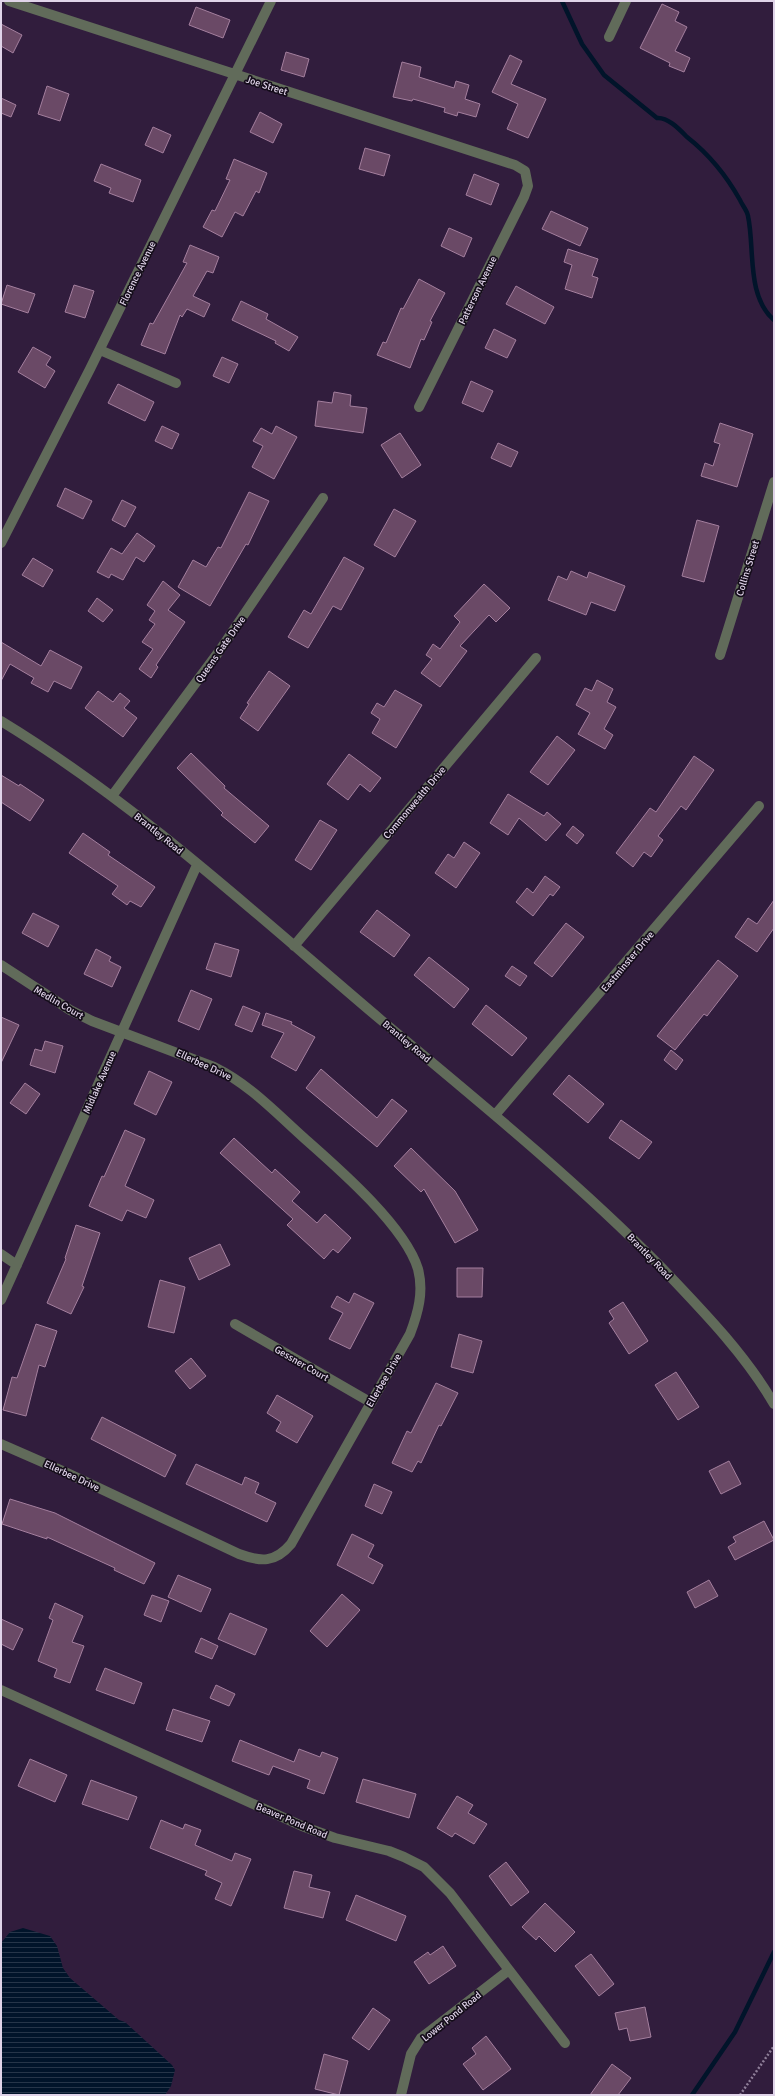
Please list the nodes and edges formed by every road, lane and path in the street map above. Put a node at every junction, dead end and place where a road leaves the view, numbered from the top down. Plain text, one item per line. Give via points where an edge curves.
1 (9, 1) edge
2 (271, 1) edge
3 (626, 1) edge
4 (609, 37) dead end
5 (235, 74) junction
6 (525, 171) joint
7 (100, 350) junction
8 (176, 383) dead end
9 (419, 407) dead end
10 (774, 482) edge
11 (323, 498) dead end
12 (1, 543) edge
13 (720, 655) dead end
14 (536, 658) dead end
15 (1, 721) edge
16 (112, 796) junction
17 (759, 806) dead end
18 (197, 864) junction
19 (294, 946) junction
20 (1, 965) edge
21 (122, 1032) junction
22 (495, 1115) junction
23 (1, 1254) edge
24 (17, 1265) junction
25 (1, 1300) edge
26 (235, 1324) dead end
27 (370, 1402) junction
28 (774, 1404) edge
29 (1, 1444) edge
30 (1, 1690) edge
31 (509, 1970) junction
32 (565, 2043) dead end
33 (774, 2046) edge
34 (401, 2095) edge
35 (740, 2095) edge

1 - 5 street, Joe Street
2 - 5 street, Florence Avenue
3 - 4 street
5 - 6 street, Joe Street via 515,165
5 - 7 street, Florence Avenue
6 - 9 street, Patterson Avenue via 528,186 524,197
7 - 8 street
7 - 12 street, Florence Avenue
10 - 13 street, Collins Street
11 - 16 street, Queens Gate Drive via 220,650
14 - 19 street, Commonwealth Drive
15 - 16 street, Brantley Road via 68,763
16 - 18 street, Brantley Road
17 - 22 street, Eastminster Drive
18 - 19 street, Brantley Road
18 - 21 street, Midlake Avenue
19 - 22 street, Brantley Road
20 - 21 street, Medlin Court via 70,1010
21 - 24 street, Midlake Avenue
21 - 27 street, Ellerbee Drive via 169,1048 231,1075 252,1090 348,1178 395,1229 418,1270 420,1300 410,1334
22 - 28 street, Brantley Road via 621,1227 699,1306 749,1368
23 - 24 street
24 - 25 street, Midlake Avenue
26 - 27 street, Gessner Court
27 - 29 street, Ellerbee Drive via 291,1544 282,1554 272,1559 253,1559 239,1554
30 - 31 street, Beaver Pond Road via 302,1826 404,1857 424,1867 450,1893
31 - 32 street, Beaver Pond Road
31 - 34 street, Lower Pond Road via 421,2038 411,2054
33 - 35 path

